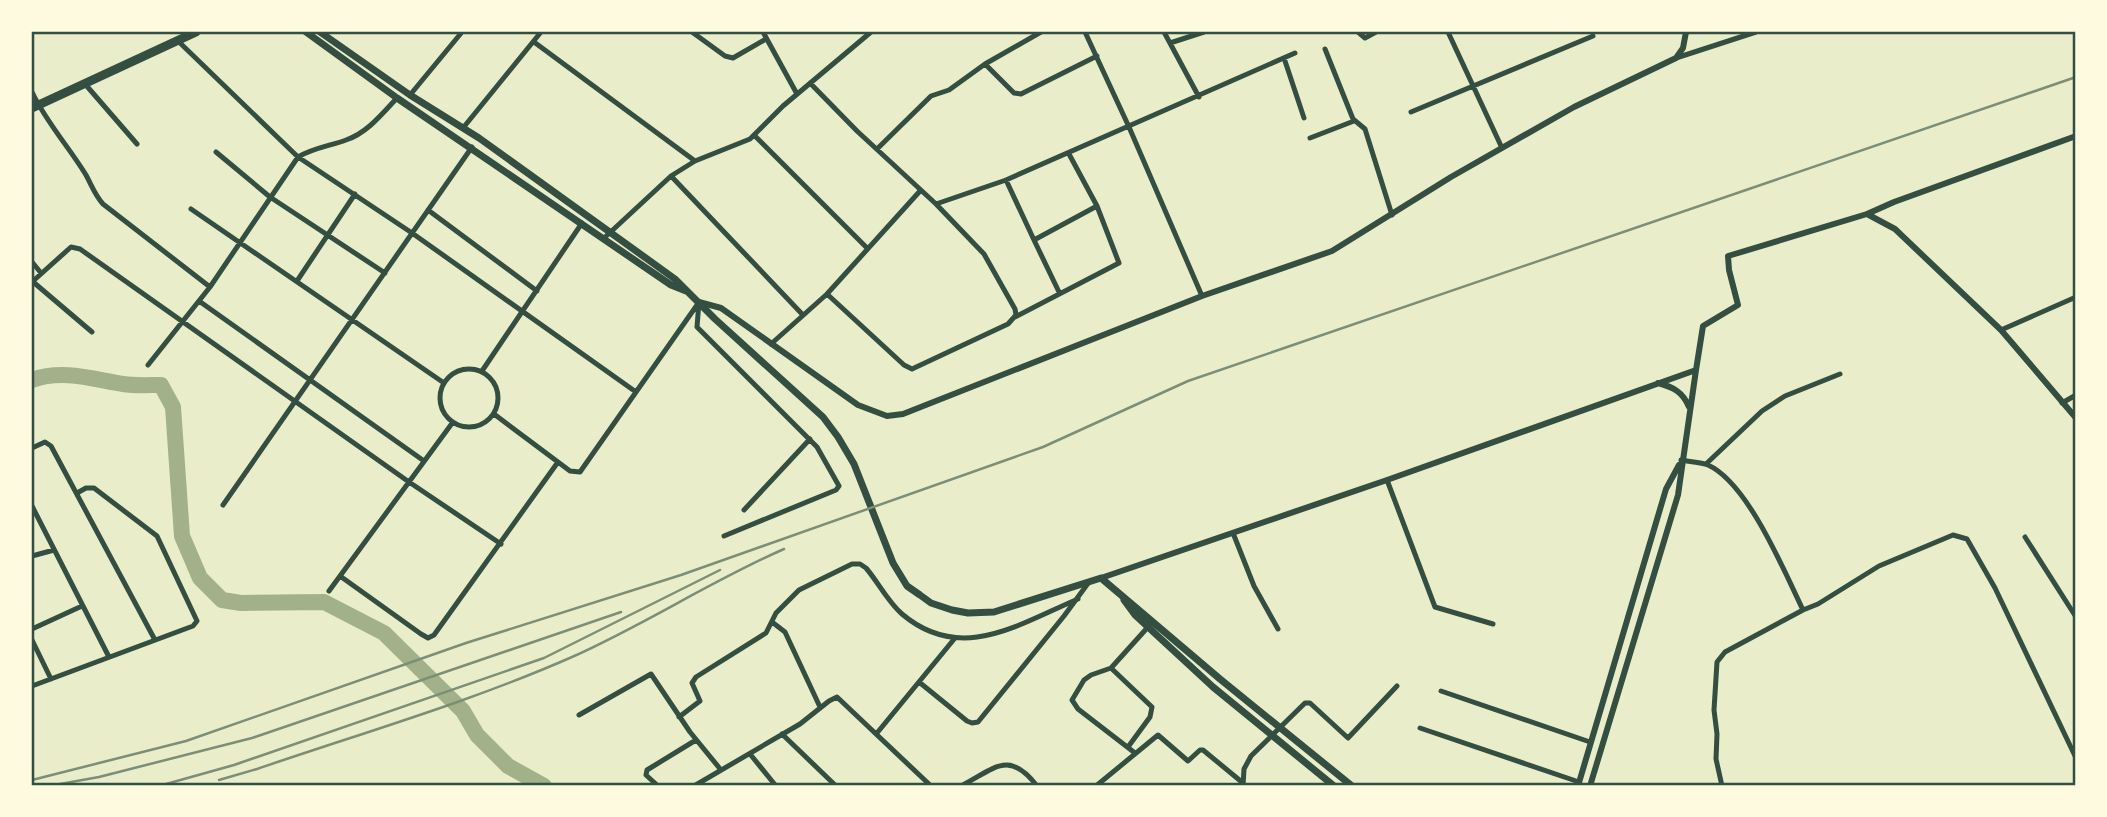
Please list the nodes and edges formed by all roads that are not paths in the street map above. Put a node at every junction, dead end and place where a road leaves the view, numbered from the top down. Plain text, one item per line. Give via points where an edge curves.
1 (195, 32) edge
2 (306, 32) edge
3 (320, 32) edge
4 (461, 32) edge
5 (541, 32) edge
6 (692, 32) edge
7 (763, 32) edge
8 (872, 32) edge
9 (1041, 32) edge
10 (1085, 32) edge
11 (1164, 32) edge
12 (1204, 32) edge
13 (1358, 32) edge
14 (1376, 32) edge
15 (1448, 32) edge
16 (1686, 32) edge
17 (1756, 32) edge
18 (1594, 36) dead end
19 (766, 39) junction
20 (177, 40) junction
21 (534, 42) junction
22 (1170, 43) junction
23 (1325, 49) dead end
24 (1295, 53) dead end
25 (1097, 57) junction
26 (1284, 58) junction
27 (1676, 58) junction
28 (985, 64) junction
29 (810, 83) junction
30 (85, 84) junction
31 (1475, 86) junction
32 (32, 92) edge
33 (797, 94) junction
34 (410, 95) junction
35 (1199, 97) junction
36 (397, 98) junction
37 (35, 106) edge
38 (1411, 112) dead end
39 (1304, 118) dead end
40 (1354, 121) junction
41 (1129, 127) junction
42 (463, 128) junction
43 (754, 135) junction
44 (2076, 136) edge
45 (1310, 138) dead end
46 (136, 144) dead end
47 (472, 147) junction
48 (1502, 148) junction
49 (877, 149) junction
50 (216, 152) dead end
51 (1069, 154) junction
52 (298, 157) junction
53 (695, 162) junction
54 (671, 176) junction
55 (1006, 180) junction
56 (920, 191) junction
57 (355, 194) junction
58 (270, 197) junction
59 (936, 204) junction
60 (1097, 206) junction
61 (191, 209) dead end
62 (428, 210) junction
63 (1867, 214) junction
64 (1392, 215) junction
65 (582, 223) junction
66 (609, 231) junction
67 (412, 233) junction
68 (327, 235) junction
69 (603, 239) junction
70 (1034, 240) junction
71 (240, 242) junction
72 (867, 248) junction
73 (32, 262) edge
74 (384, 272) junction
75 (41, 274) junction
76 (297, 281) junction
77 (32, 282) edge
78 (210, 287) junction
79 (537, 291) junction
80 (686, 291) junction
81 (1059, 292) junction
82 (827, 294) junction
83 (1202, 296) junction
84 (2076, 297) edge
85 (199, 301) junction
86 (699, 302) junction
87 (524, 312) junction
88 (802, 314) junction
89 (1015, 317) junction
90 (353, 319) junction
91 (183, 322) junction
92 (2001, 330) junction
93 (92, 332) dead end
94 (771, 344) junction
95 (148, 365) dead end
96 (1696, 370) junction
97 (482, 371) junction
98 (1840, 374) dead end
99 (310, 379) junction
100 (444, 383) junction
101 (1658, 383) junction
102 (636, 392) junction
103 (2076, 396) edge
104 (294, 400) junction
105 (2062, 403) junction
106 (1690, 408) junction
107 (494, 414) junction
108 (2076, 418) edge
109 (453, 422) junction
110 (810, 439) junction
111 (32, 448) edge
112 (1681, 460) junction
113 (424, 461) junction
114 (558, 461) junction
115 (1706, 464) junction
116 (1387, 480) junction
117 (409, 482) junction
118 (77, 492) junction
119 (223, 505) dead end
120 (32, 506) edge
121 (744, 510) dead end
122 (1233, 533) junction
123 (724, 537) dead end
124 (2025, 537) dead end
125 (501, 544) junction
126 (54, 550) junction
127 (32, 556) edge
128 (340, 576) junction
129 (1101, 578) junction
130 (1089, 582) junction
131 (328, 591) dead end
132 (1122, 597) junction
133 (1078, 599) junction
134 (82, 606) junction
135 (1803, 610) junction
136 (2076, 617) edge
137 (772, 622) junction
138 (1493, 624) dead end
139 (1148, 627) junction
140 (32, 629) edge
141 (1278, 629) dead end
142 (955, 638) junction
143 (32, 640) edge
144 (155, 640) junction
145 (109, 657) junction
146 (1111, 668) junction
147 (51, 678) junction
148 (919, 682) junction
149 (32, 686) edge
150 (1397, 686) dead end
151 (1441, 691) dead end
152 (820, 707) junction
153 (579, 715) dead end
154 (679, 717) junction
155 (1279, 728) junction
156 (1420, 728) dead end
157 (877, 733) junction
158 (782, 734) junction
159 (1271, 736) junction
160 (696, 740) junction
161 (1590, 742) junction
162 (1128, 747) junction
163 (1135, 753) junction
164 (750, 754) junction
165 (2076, 758) edge
166 (721, 769) junction
167 (971, 783) edge
168 (1243, 784) edge
169 (1579, 784) edge
170 (694, 785) edge
171 (658, 786) edge
172 (776, 786) edge
173 (836, 786) edge
174 (931, 786) edge
175 (961, 786) edge
176 (1037, 786) edge
177 (1096, 786) edge
178 (1334, 786) edge
179 (1352, 786) edge
180 (1590, 786) edge
181 (1722, 786) edge

1 - 20 highway
2 - 36 main road
3 - 34 main road
4 - 34 street
5 - 21 street
6 - 19 street via 733,58
7 - 19 street
8 - 29 street
9 - 28 street
10 - 25 street
11 - 22 street
12 - 22 street
13 - 14 street via 1364,38
15 - 31 street
16 - 27 street
17 - 27 street
18 - 31 street
19 - 33 street
20 - 30 highway
20 - 52 street
21 - 42 street
21 - 53 street
22 - 35 street
23 - 40 street
24 - 26 street
25 - 28 street via 1017,94
25 - 41 street
26 - 35 street
26 - 39 street
27 - 48 street
28 - 49 street via 949,90 931,96
29 - 33 street
29 - 49 street
30 - 37 highway
30 - 46 street
31 - 38 street
31 - 48 street
32 - 37 street
33 - 43 street
34 - 42 main road
35 - 41 street
36 - 47 main road
36 - 52 street via 354,137
37 - 78 street via 103,204
40 - 45 street
40 - 64 street via 1365,130
41 - 51 street
41 - 83 street
42 - 66 main road
43 - 53 street
43 - 72 street
44 - 63 street
47 - 62 street
47 - 65 main road
48 - 64 street
49 - 56 street
50 - 58 street
51 - 55 street
51 - 60 street
52 - 57 street
52 - 58 street
53 - 54 street
54 - 66 street
54 - 88 street
55 - 59 street
55 - 70 street
56 - 59 street
56 - 72 street
57 - 67 street
57 - 68 street
58 - 68 street
58 - 71 street
59 - 89 street via 984,254 1015,309
60 - 70 street
60 - 81 street via 1119,263
61 - 71 street
62 - 67 street
62 - 79 street
63 - 92 street via 1895,229
63 - 96 street via 1728,256 1739,302 1703,326
64 - 83 street via 1332,251
65 - 69 main road
65 - 79 street
66 - 69 street
66 - 80 main road
67 - 74 street
67 - 87 street
68 - 74 street
68 - 76 street
69 - 80 main road
70 - 81 street
71 - 76 street
71 - 78 street
72 - 82 street
73 - 75 street
74 - 90 street
75 - 77 street
75 - 91 street via 76,246
76 - 90 street
77 - 93 street
78 - 85 street
79 - 87 street
80 - 86 main road
81 - 89 street
82 - 88 street
82 - 89 street via 912,369
83 - 94 street via 894,416 858,405
84 - 92 street
85 - 91 street
85 - 99 street
86 - 94 street via 721,308
86 - 102 street
86 - 110 street via 697,327
86 - 130 main road via 832,428 854,464 893,563 907,586 942,608 981,613
87 - 97 street
87 - 102 street
88 - 94 street
90 - 99 street
90 - 100 street
91 - 95 street
91 - 104 street
92 - 105 street
96 - 101 street
96 - 106 street
97 - 100 street via 464,369
97 - 107 street via 499,395
98 - 115 street via 1785,396 1762,411
99 - 104 street
99 - 113 street
100 - 109 street via 442,409
101 - 106 street via 1678,391
101 - 116 street
102 - 114 street via 580,472 570,471
103 - 105 street
104 - 117 street
104 - 119 street
105 - 108 street
106 - 112 street
107 - 109 street via 470,427
107 - 114 street
109 - 113 street
110 - 121 street
110 - 123 street via 838,481 836,490
111 - 118 street via 48,443
112 - 115 street
112 - 161 street via 1666,489
112 - 180 street via 1678,495
113 - 117 street
114 - 125 street
115 - 135 street via 1726,476 1746,503
116 - 122 street
116 - 138 street via 1435,607
117 - 125 street
117 - 128 street
118 - 144 street
118 - 144 street via 94,488 162,542 197,621
120 - 126 street
122 - 129 street
122 - 141 street
124 - 136 street
125 - 128 street via 439,630 428,638
126 - 127 street
126 - 134 street
128 - 131 street
129 - 130 main road
129 - 132 main road
130 - 133 street
132 - 139 main road
132 - 155 main road
133 - 142 street via 993,635
133 - 148 street via 978,722 967,721
134 - 140 street
134 - 145 street
135 - 165 street via 1879,566 1953,536 1967,539
135 - 181 street via 1718,658 1714,710
137 - 142 street via 799,590 860,564 900,613
137 - 152 street via 785,632
137 - 154 street via 766,633 692,680 700,701
139 - 146 street
139 - 159 main road
142 - 148 street
143 - 147 street
144 - 145 street
145 - 147 street
146 - 162 street via 1152,707
146 - 162 street via 1084,680 1072,700
147 - 149 street
148 - 157 street
150 - 155 street via 1349,738 1308,702
151 - 161 street
152 - 157 street via 837,697
152 - 158 street
153 - 154 street via 650,674
154 - 160 street
155 - 159 street
155 - 179 main road
156 - 169 street
157 - 174 street
158 - 164 street
158 - 173 street
159 - 168 street via 1246,763
159 - 178 main road
160 - 166 street
160 - 171 street via 647,770
161 - 169 street
162 - 163 street
163 - 168 street via 1158,735 1188,761 1203,750
163 - 177 street
164 - 166 street
164 - 172 street
166 - 170 street
167 - 175 street
167 - 176 street via 1006,764 1020,768

